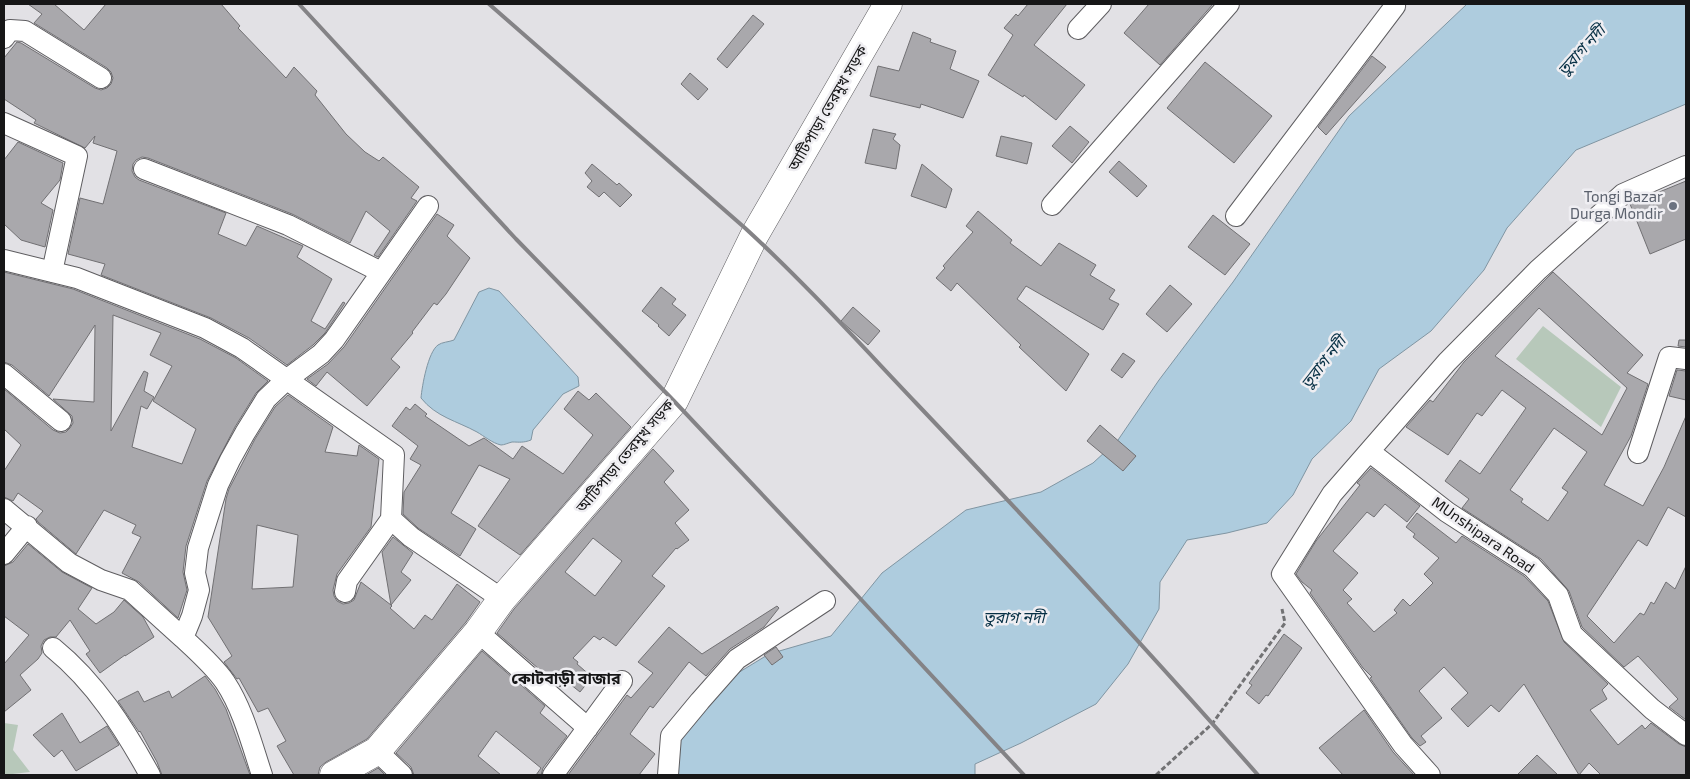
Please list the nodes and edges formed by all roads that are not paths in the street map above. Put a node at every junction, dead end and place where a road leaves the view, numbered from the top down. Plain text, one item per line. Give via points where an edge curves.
1 (888, 4) edge
2 (1101, 4) edge
3 (1229, 4) edge
4 (1394, 4) edge
5 (1078, 29) dead end
6 (6, 31) edge
7 (101, 78) dead end
8 (4, 122) edge
9 (1686, 166) edge
10 (144, 169) dead end
11 (1052, 205) dead end
12 (428, 206) dead end
13 (1236, 216) dead end
14 (4, 260) edge
15 (52, 272) junction
16 (381, 272) junction
17 (1686, 359) edge
18 (4, 374) edge
19 (286, 380) junction
20 (61, 421) dead end
21 (1370, 452) junction
22 (1638, 453) dead end
23 (4, 509) edge
24 (391, 518) junction
25 (27, 526) junction
26 (4, 554) edge
27 (345, 592) dead end
28 (502, 599) junction
29 (825, 601) dead end
30 (478, 632) junction
31 (182, 638) junction
32 (53, 648) dead end
33 (622, 681) dead end
34 (588, 728) junction
35 (1686, 735) edge
36 (377, 750) junction
37 (150, 775) edge
38 (262, 775) edge
39 (334, 775) edge
40 (402, 775) edge
41 (553, 775) edge
42 (668, 775) edge
43 (1430, 775) edge

1 - 28 main road, আটিপাড়া তেরমুখ সড়ক via 754,236 674,401
2 - 5 street
3 - 11 street
4 - 13 street via 1396,6
6 - 7 street via 25,31
8 - 15 street via 76,156
9 - 21 street via 1623,194 1538,270 1447,362
10 - 16 street via 288,225
12 - 16 street
14 - 15 street
15 - 19 street via 78,278 205,328 242,348
16 - 19 street via 334,340
17 - 22 street via 1669,358
18 - 20 street
19 - 24 street via 394,454
19 - 31 street via 266,399 218,485 198,548 195,573 198,590 192,616
21 - 35 street, MUnshipara Road via 1448,512 1532,567 1558,594 1572,634 1652,709
21 - 43 street via 1332,494 1282,574 1403,745
23 - 25 street
24 - 27 street via 347,580
24 - 28 street via 412,537
25 - 26 street
25 - 31 street via 69,563 101,580 130,590
28 - 30 main road, আটিপাড়া তেরমুখ সড়ক
29 - 42 street via 737,659 700,700 671,736
30 - 34 street
30 - 36 main road, আটিপাড়া তেরমুখ সড়ক
31 - 38 street via 225,682 243,718
32 - 37 street via 101,697
33 - 34 street
34 - 41 street
36 - 39 main road, আটিপাড়া তেরমুখ সড়ক
36 - 40 street

